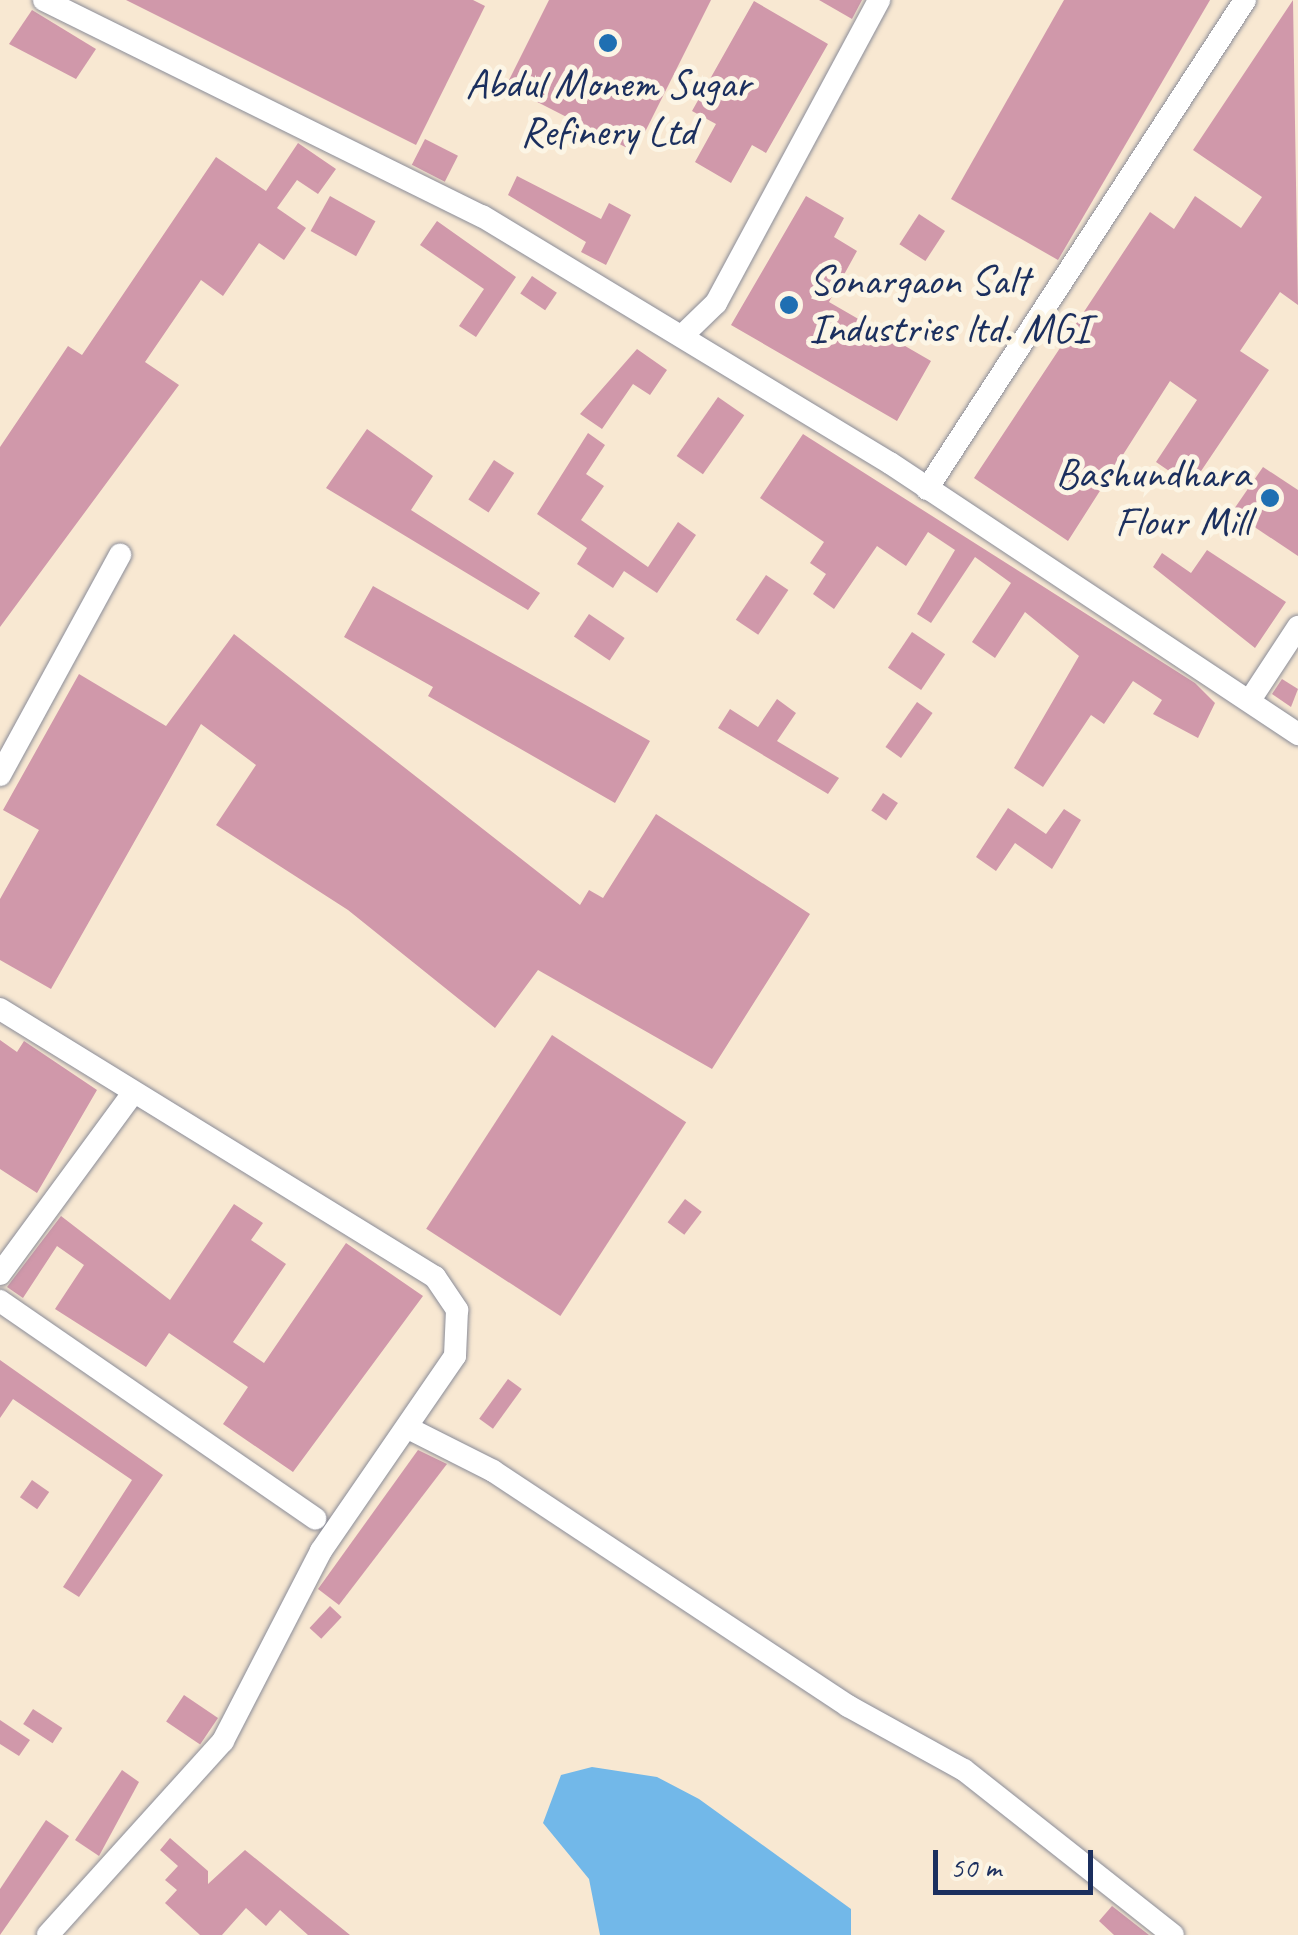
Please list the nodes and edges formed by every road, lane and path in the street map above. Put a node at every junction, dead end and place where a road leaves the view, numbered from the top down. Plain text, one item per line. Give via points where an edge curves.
1 (44, 0) edge
2 (880, 0) edge
3 (1245, 0) edge
4 (683, 335) junction
5 (927, 489) junction
6 (120, 555) dead end
7 (1298, 627) edge
8 (1252, 698) junction
9 (1298, 734) edge
10 (0, 774) edge
11 (0, 1008) edge
12 (134, 1092) junction
13 (0, 1274) edge
14 (0, 1302) edge
15 (410, 1429) junction
16 (314, 1518) dead end
17 (48, 1935) edge
18 (1173, 1935) edge

1 - 4 street via 482,216
2 - 4 street via 716,303
3 - 5 street
4 - 5 street
5 - 8 street via 1114,618
6 - 10 street
7 - 8 street
8 - 9 street
11 - 12 street
12 - 13 street
12 - 15 street via 451,1295 455,1356
14 - 16 street
15 - 17 street via 320,1552 223,1740
15 - 18 street via 493,1471 848,1706 964,1770

